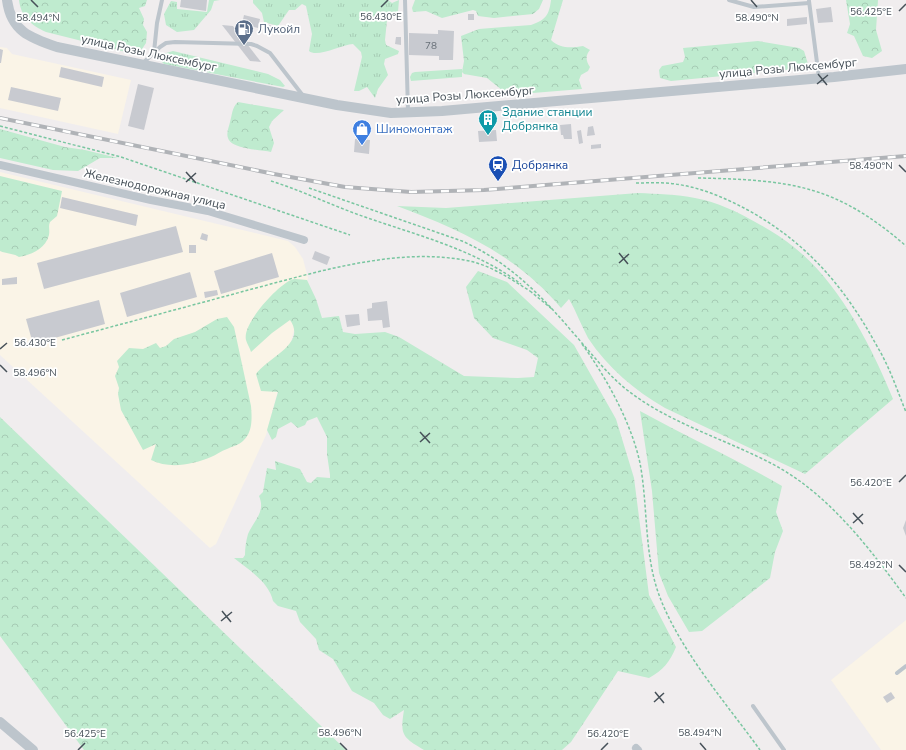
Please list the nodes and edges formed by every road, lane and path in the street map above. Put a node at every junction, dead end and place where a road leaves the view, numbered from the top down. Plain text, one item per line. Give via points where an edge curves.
1 (7, 0) edge
2 (162, 0) edge
3 (405, 0) edge
4 (729, 0) edge
5 (809, 1) edge
6 (154, 52) junction
7 (141, 65) junction
8 (906, 69) edge
9 (819, 78) junction
10 (306, 99) junction
11 (408, 113) junction
12 (0, 126) edge
13 (0, 165) edge
14 (698, 178) dead end
15 (271, 181) dead end
16 (636, 183) dead end
17 (309, 188) dead end
18 (350, 235) dead end
19 (304, 240) dead end
20 (906, 246) edge
21 (530, 291) junction
22 (563, 320) junction
23 (571, 329) junction
24 (62, 340) dead end
25 (906, 412) edge
26 (906, 598) edge
27 (906, 666) edge
28 (897, 673) dead end
29 (752, 706) dead end
30 (0, 722) edge
31 (33, 750) edge
32 (760, 750) edge
33 (784, 750) edge

1 - 7 street, улица Розы Люксембург via 12,20 31,37 58,47
2 - 6 lane
3 - 11 lane
4 - 5 lane via 754,7
5 - 9 lane
6 - 7 lane
6 - 10 lane via 166,43 175,42 251,44 270,54
7 - 10 street, улица Розы Люксембург
8 - 9 street, улица Розы Люксембург
9 - 11 street, улица Розы Люксембург
10 - 11 street, улица Розы Люксембург via 365,110
12 - 18 path via 109,153
13 - 19 street, Железнодорожная улица via 208,211
14 - 20 path via 751,179 820,191 858,209
15 - 21 path via 471,254 492,264
16 - 25 path via 677,184 711,193 754,213 802,246 840,289 867,330 886,364
17 - 22 path via 456,239 484,252 518,275
21 - 22 path
21 - 24 path via 506,275 475,263 454,258 406,256 321,271
22 - 23 path
23 - 26 path via 612,377 645,402 798,479 841,518
23 - 32 path via 592,358 632,435 640,464 652,569 666,612 693,658
27 - 28 lane
29 - 33 lane
30 - 31 street

